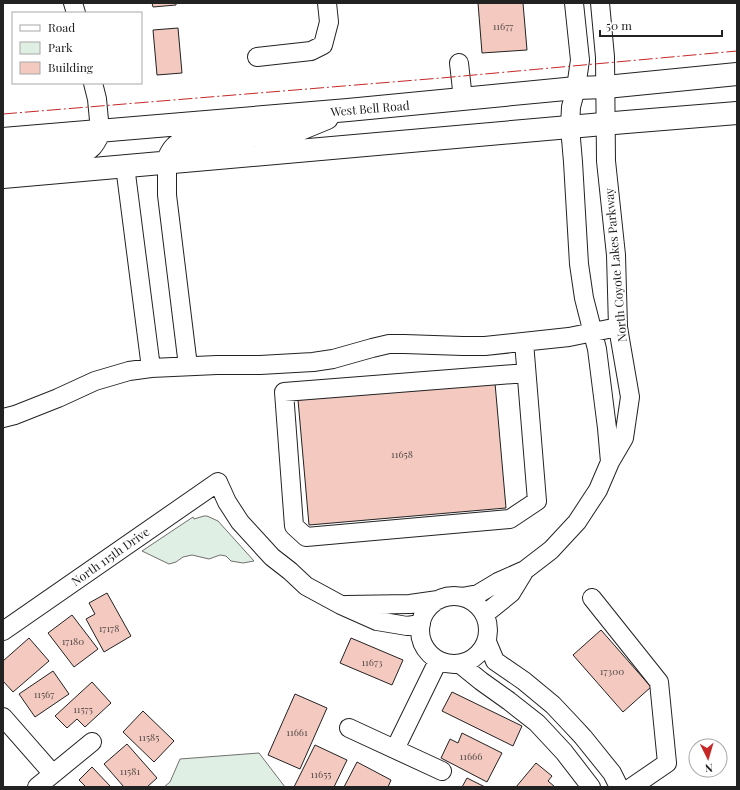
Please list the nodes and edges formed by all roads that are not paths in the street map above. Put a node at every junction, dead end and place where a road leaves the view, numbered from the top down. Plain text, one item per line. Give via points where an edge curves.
1 (327, 3) edge
2 (574, 3) edge
3 (600, 3) edge
4 (257, 57) dead end
5 (459, 63) dead end
6 (737, 74) edge
7 (93, 84) edge
8 (606, 87) junction
9 (576, 88) junction
10 (463, 99) junction
11 (348, 110) junction
12 (737, 113) edge
13 (606, 124) junction
14 (570, 127) junction
15 (100, 131) junction
16 (3, 139) edge
17 (3, 161) edge
18 (167, 162) junction
19 (125, 166) junction
20 (3, 177) edge
21 (618, 328) junction
22 (594, 333) junction
23 (524, 342) junction
24 (188, 366) junction
25 (151, 368) junction
26 (526, 372) junction
27 (3, 418) edge
28 (610, 462) junction
29 (525, 570) junction
30 (462, 597) junction
31 (592, 598) dead end
32 (438, 600) junction
33 (341, 605) junction
34 (485, 614) junction
35 (421, 624) junction
36 (3, 631) edge
37 (487, 642) junction
38 (438, 661) junction
39 (460, 664) junction
40 (3, 717) edge
41 (349, 728) dead end
42 (92, 742) dead end
43 (395, 749) junction
44 (442, 771) dead end
45 (53, 774) junction
46 (37, 787) edge
47 (591, 787) edge
48 (619, 787) edge
49 (632, 787) edge

1 - 4 street via 329,22 323,45 311,51
2 - 9 street, North Coyote Lakes Parkway via 580,60
3 - 8 street, North Coyote Lakes Parkway
5 - 10 street
6 - 8 main road, West Bell Road
7 - 15 street
8 - 9 main road, West Bell Road
8 - 13 street, North Coyote Lakes Parkway
9 - 10 main road, West Bell Road
9 - 14 street, North Coyote Lakes Parkway via 571,107
10 - 11 main road, West Bell Road
11 - 15 main road, West Bell Road
11 - 18 main road via 293,132 183,142 174,148
12 - 13 main road
13 - 14 main road
13 - 21 street, North Coyote Lakes Parkway via 606,161 616,256
14 - 18 main road
14 - 22 street, North Coyote Lakes Parkway via 579,264 584,298
15 - 16 main road, West Bell Road
15 - 17 main road via 93,145 84,152
18 - 19 main road
18 - 24 street via 167,195
19 - 20 main road
19 - 25 street
21 - 22 street
21 - 28 street, North Coyote Lakes Parkway via 630,397 624,438
22 - 23 street
22 - 28 street, North Coyote Lakes Parkway
23 - 24 street via 485,346 389,344 313,362
23 - 26 street
24 - 25 street
25 - 27 street via 95,380 58,398
26 - 26 street via 537,501 510,519 306,537 294,526 284,392
28 - 29 street, North Coyote Lakes Parkway via 598,490 577,522 551,550
29 - 30 street, North Coyote Lakes Parkway via 478,594
29 - 34 street, North Coyote Lakes Parkway via 511,593
30 - 32 street via 450,596
30 - 34 street via 471,600
31 - 49 street via 659,682 667,763
32 - 33 street via 410,604
32 - 35 street via 424,614
33 - 35 street via 377,621 407,626
33 - 36 street, North 115th Drive via 306,586 272,557 240,522 218,482
34 - 37 street via 489,632
35 - 38 street via 423,645
37 - 39 street via 476,657
37 - 48 street via 495,661 553,705 583,736
38 - 39 street
38 - 43 street
39 - 47 street via 536,723 564,752
40 - 45 street
41 - 43 street
42 - 45 street
43 - 44 street
45 - 46 street

